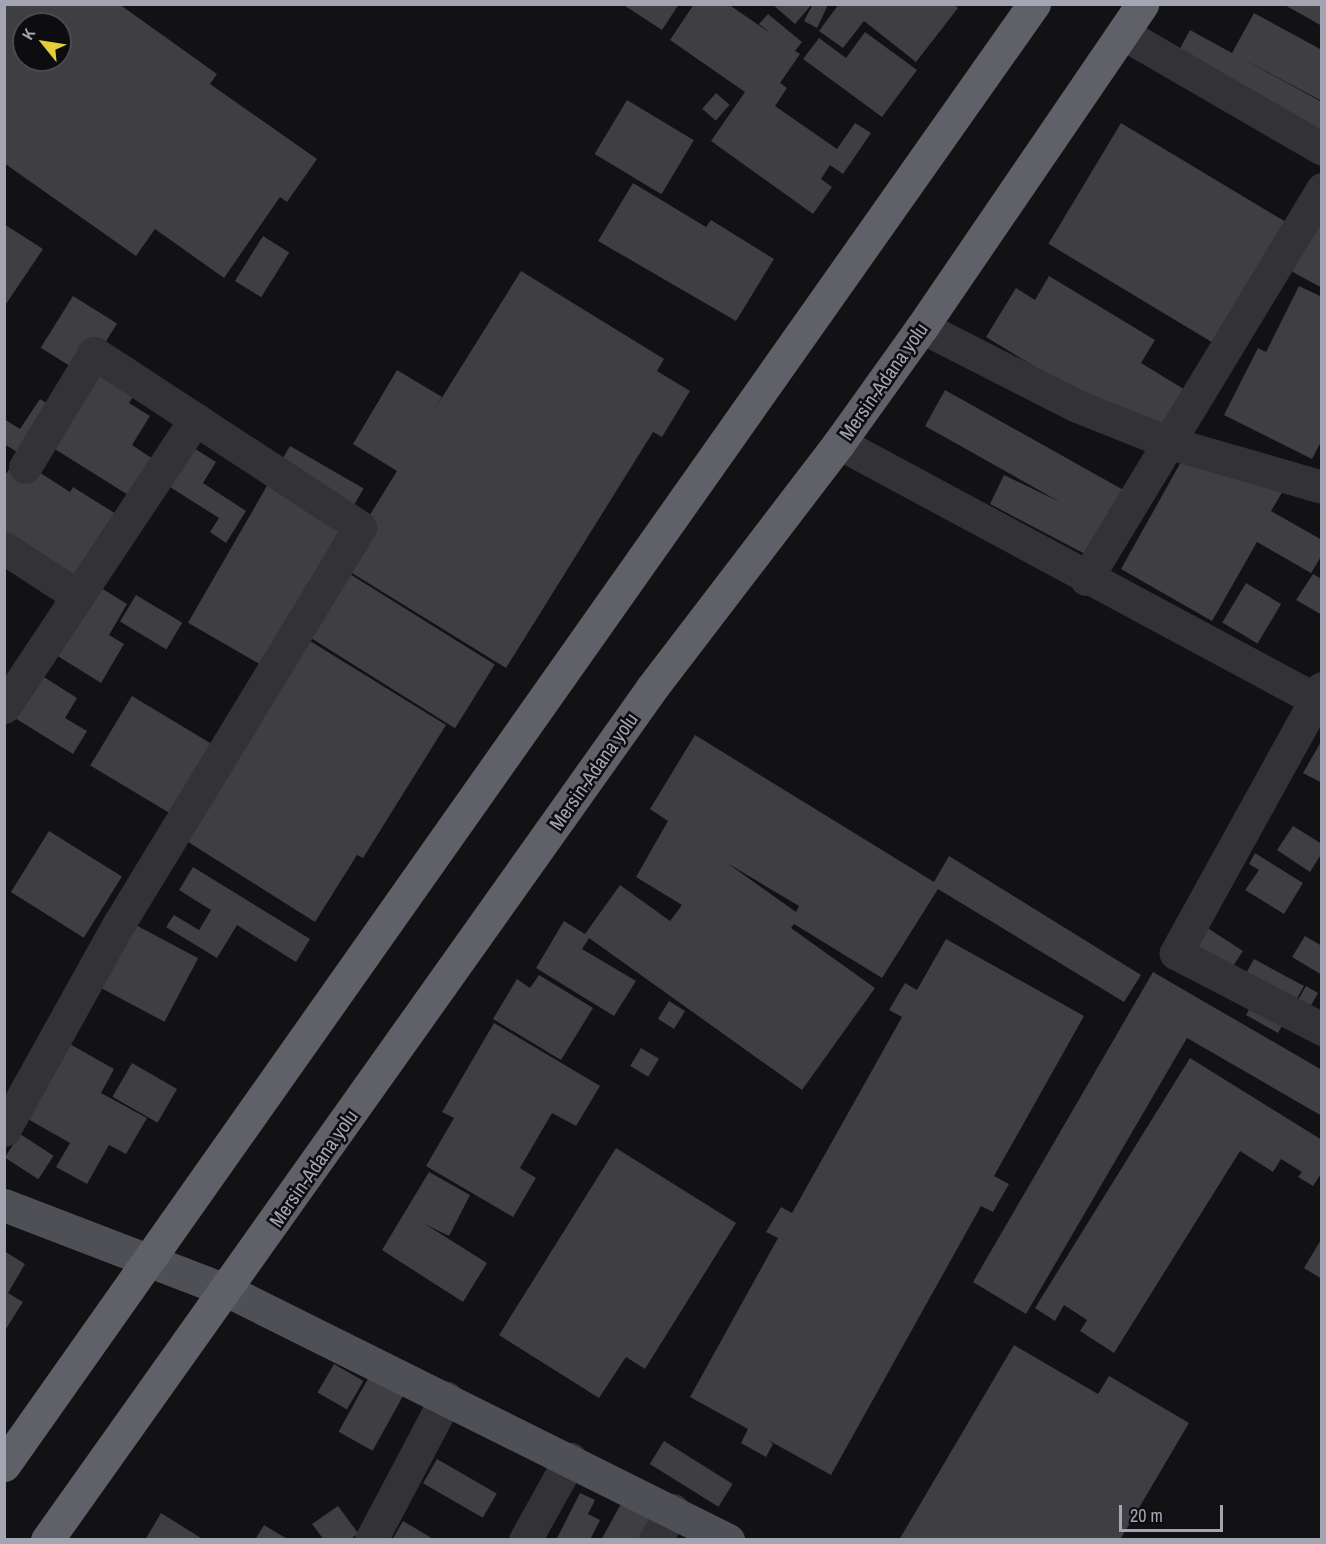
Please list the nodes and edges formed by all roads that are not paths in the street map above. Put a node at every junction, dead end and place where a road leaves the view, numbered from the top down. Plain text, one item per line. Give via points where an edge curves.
1 (1034, 4) edge
2 (1142, 4) edge
3 (1124, 34) junction
4 (1322, 149) edge
5 (1322, 189) edge
6 (922, 327) junction
7 (195, 418) junction
8 (839, 443) junction
9 (1170, 443) junction
10 (25, 467) dead end
11 (1322, 487) edge
12 (4, 548) edge
13 (1086, 579) junction
14 (78, 596) junction
15 (1319, 697) edge
16 (4, 707) edge
17 (1322, 1029) edge
18 (4, 1130) edge
19 (4, 1205) edge
20 (148, 1260) junction
21 (226, 1290) junction
22 (446, 1398) junction
23 (570, 1460) junction
24 (4, 1465) edge
25 (673, 1510) junction
26 (47, 1539) edge
27 (371, 1539) edge
28 (525, 1539) edge
29 (656, 1539) edge
30 (728, 1539) edge

1 - 20 highway
2 - 3 highway, Mersin-Adana yolu
3 - 4 street
3 - 6 highway, Mersin-Adana yolu
5 - 9 street
6 - 8 highway, Mersin-Adana yolu
6 - 9 street via 1077,406
7 - 10 street via 94,353
7 - 14 street
7 - 18 street via 360,527 120,922
8 - 13 street
8 - 21 highway, Mersin-Adana yolu via 651,689
9 - 11 street
9 - 13 street
12 - 14 street
13 - 15 street
14 - 16 street
15 - 17 street via 1176,953
19 - 20 main road
20 - 21 main road
20 - 24 highway
21 - 22 main road
21 - 26 highway, Mersin-Adana yolu
22 - 23 main road
22 - 27 street
23 - 25 main road
23 - 28 street
25 - 29 street
25 - 30 main road

